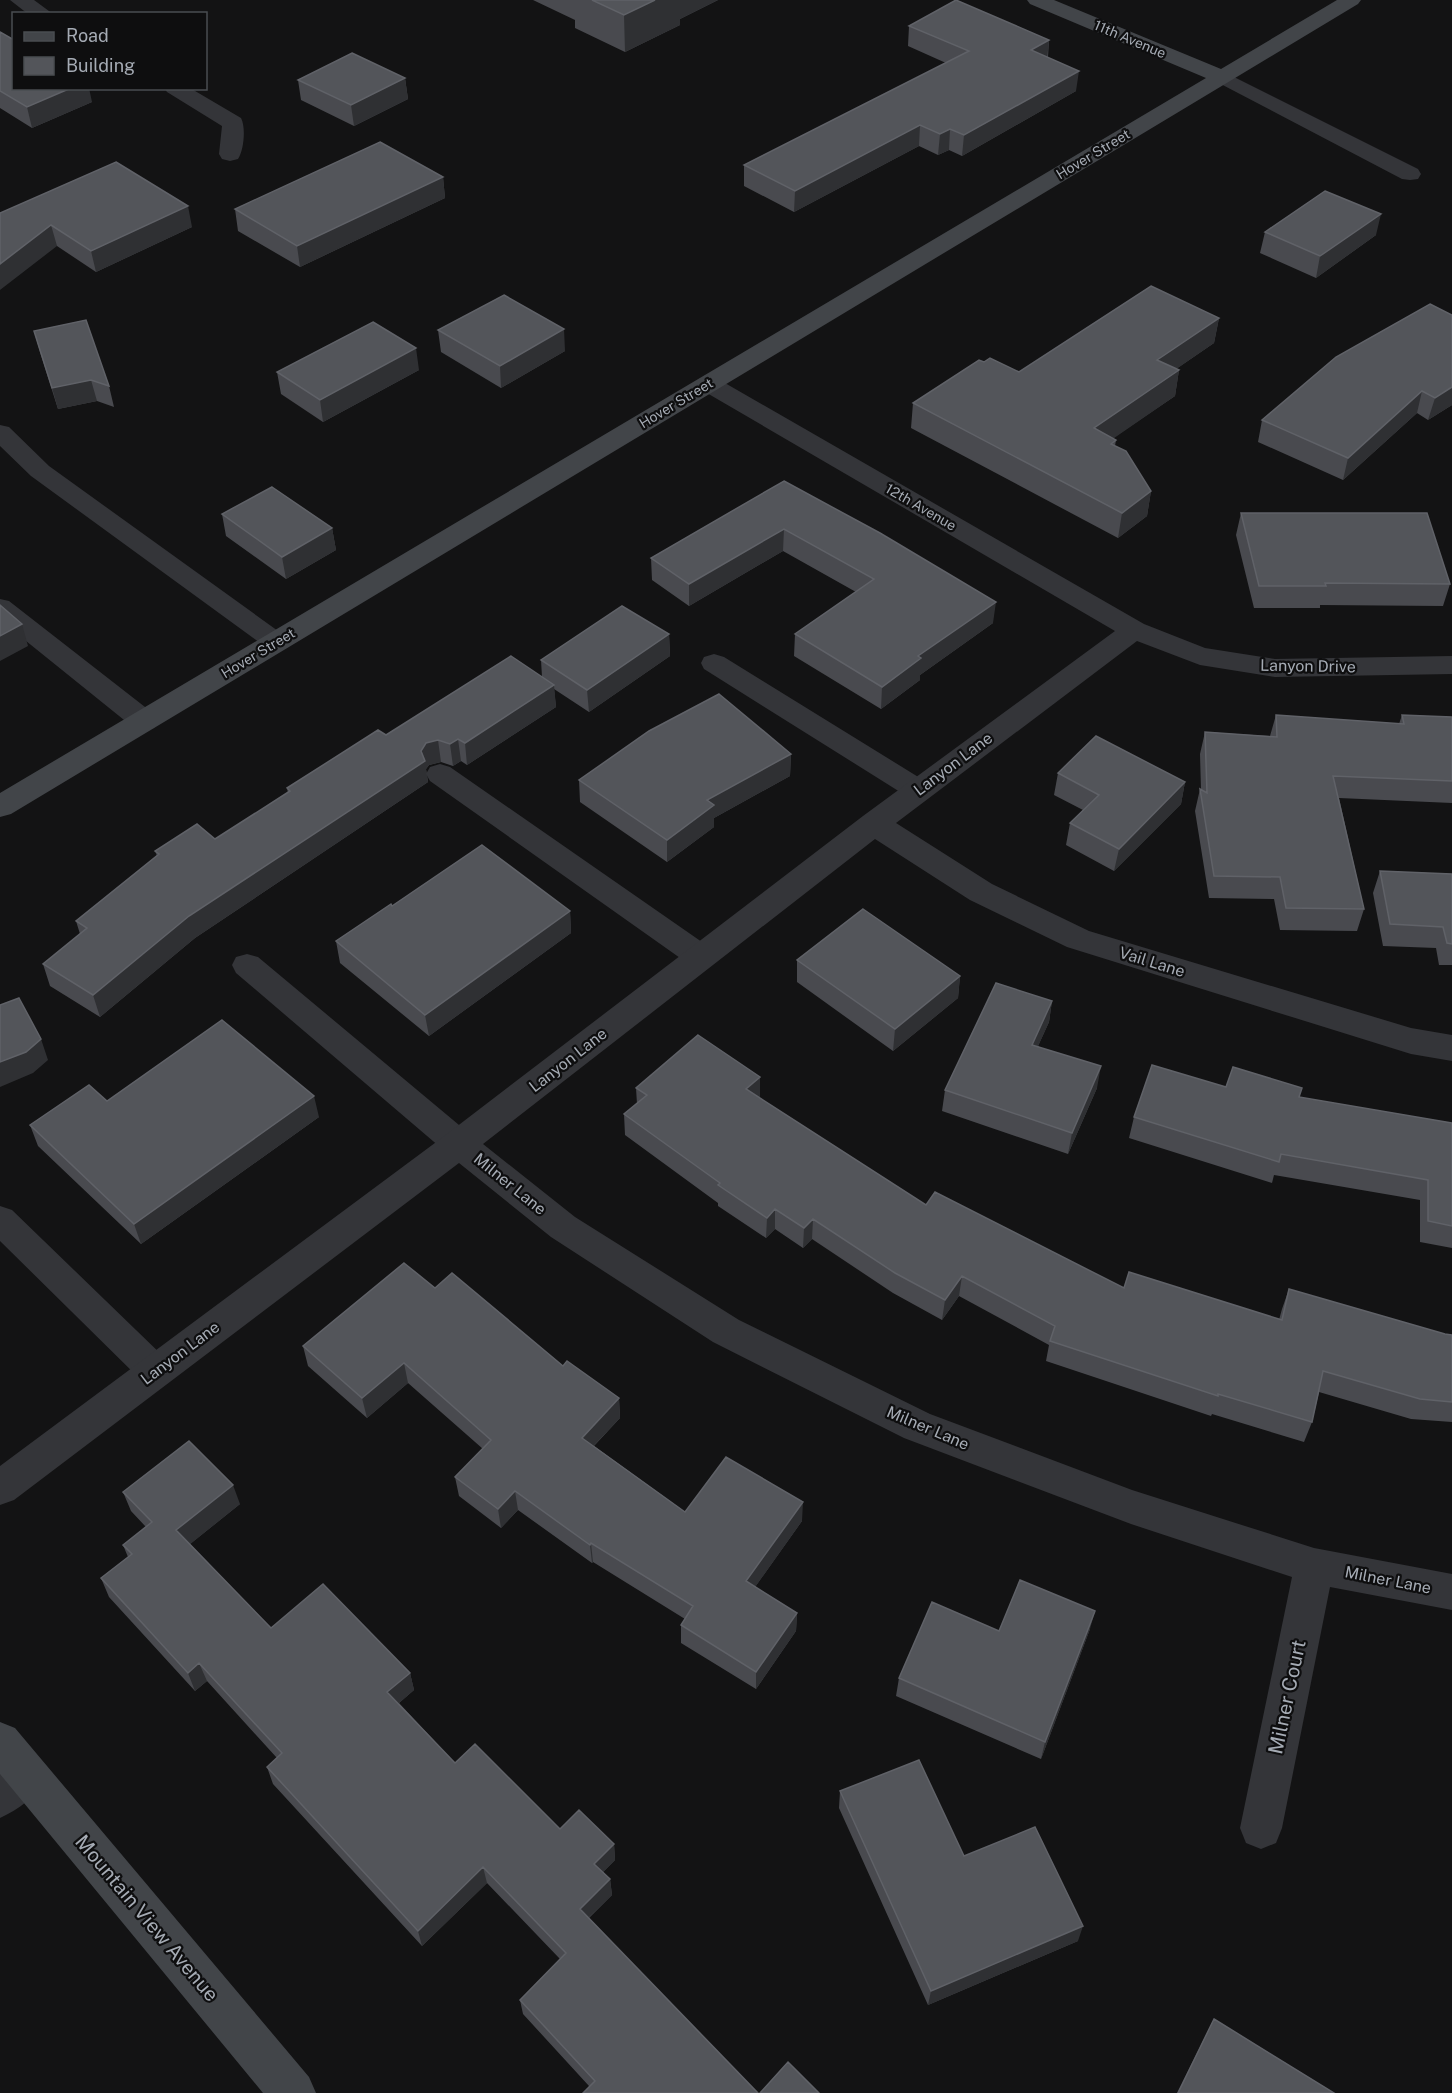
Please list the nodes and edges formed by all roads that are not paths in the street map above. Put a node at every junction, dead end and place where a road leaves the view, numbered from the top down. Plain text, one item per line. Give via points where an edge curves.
1 (20, 0) edge
2 (1037, 0) edge
3 (1351, 0) edge
4 (40, 12) edge
5 (1222, 77) junction
6 (177, 90) edge
7 (230, 154) dead end
8 (1410, 174) dead end
9 (709, 384) junction
10 (0, 432) edge
11 (0, 607) edge
12 (1134, 630) junction
13 (276, 642) junction
14 (714, 663) dead end
15 (1452, 665) edge
16 (144, 721) junction
17 (440, 774) dead end
18 (918, 790) junction
19 (0, 807) edge
20 (874, 824) junction
21 (701, 957) junction
22 (247, 965) dead end
23 (1452, 1048) edge
24 (459, 1144) junction
25 (0, 1220) edge
26 (155, 1371) junction
27 (0, 1488) edge
28 (1314, 1566) junction
29 (1452, 1592) edge
30 (0, 1742) edge
31 (14, 1786) edge
32 (1261, 1827) dead end
33 (293, 2093) edge

1 - 4 street
2 - 5 main road, 11th Avenue
3 - 5 main road, Hover Street
5 - 8 lane
5 - 9 main road, Hover Street
6 - 7 street via 233,123
9 - 12 street, 12th Avenue
9 - 13 main road, Hover Street
10 - 13 lane via 40,471
11 - 16 lane
12 - 15 street, Lanyon Drive via 1200,656 1275,668
12 - 18 street, Lanyon Lane
13 - 16 main road, Hover Street
14 - 18 lane
16 - 19 main road, Hover Street
17 - 21 lane
18 - 20 street, Lanyon Lane
20 - 21 street, Lanyon Lane
20 - 23 street, Vail Lane via 981,892 1078,939 1412,1041
21 - 24 street, Lanyon Lane
22 - 24 lane
24 - 26 street, Lanyon Lane
24 - 28 street, Milner Lane via 563,1227 726,1331 896,1416 1131,1507
25 - 26 lane
26 - 27 street, Lanyon Lane
28 - 29 street, Milner Lane
28 - 32 street, Milner Court
30 - 31 main road, Mountain View Avenue
31 - 33 main road, Mountain View Avenue

